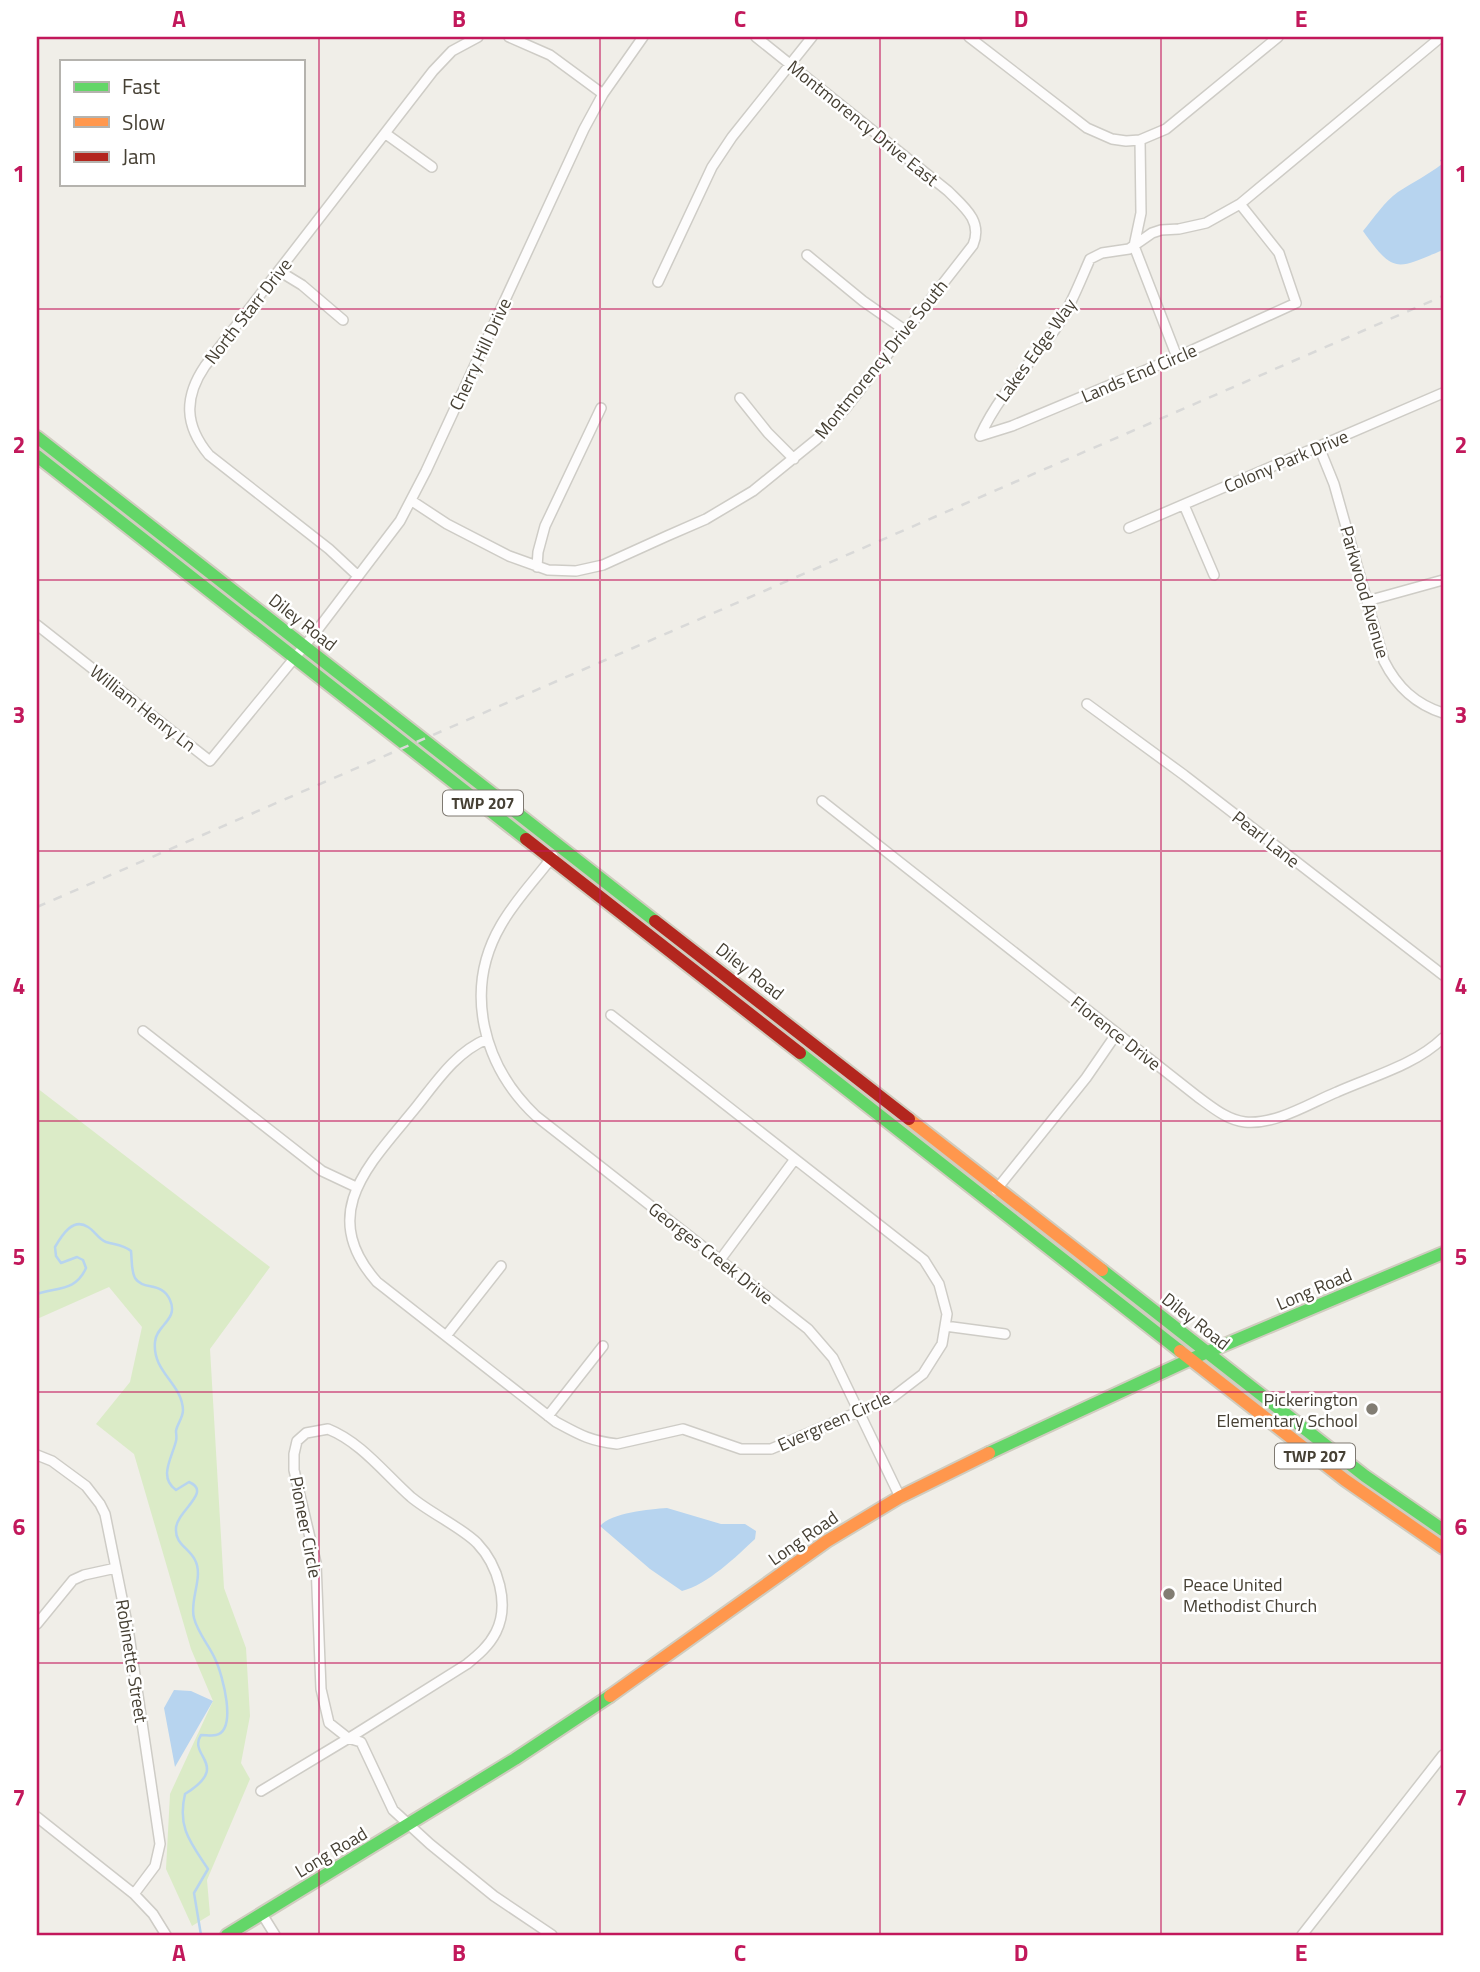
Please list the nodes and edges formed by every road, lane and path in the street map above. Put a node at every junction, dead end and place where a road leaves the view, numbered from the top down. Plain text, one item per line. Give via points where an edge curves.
1 (478, 37) edge
2 (509, 37) edge
3 (643, 37) edge
4 (756, 37) edge
5 (812, 37) edge
6 (969, 37) edge
7 (1278, 37) edge
8 (1441, 37) edge
9 (790, 64) junction
10 (603, 94) junction
11 (386, 134) junction
12 (1140, 140) junction
13 (432, 167) dead end
14 (1241, 204) junction
15 (967, 212) joint
16 (1134, 246) junction
17 (807, 255) dead end
18 (279, 271) junction
19 (658, 282) dead end
20 (343, 320) dead end
21 (906, 331) junction
22 (1177, 358) junction
23 (1443, 393) edge
24 (740, 398) dead end
25 (601, 408) dead end
26 (980, 436) joint
27 (37, 437) edge
28 (1319, 447) junction
29 (37, 456) edge
30 (794, 459) junction
31 (412, 501) junction
32 (1184, 505) junction
33 (1129, 528) dead end
34 (537, 567) junction
35 (1214, 575) dead end
36 (358, 576) junction
37 (1443, 580) edge
38 (1367, 601) junction
39 (37, 625) edge
40 (304, 645) junction
41 (294, 656) junction
42 (1087, 704) dead end
43 (1443, 713) edge
44 (822, 801) dead end
45 (561, 845) junction
46 (552, 857) junction
47 (1443, 975) edge
48 (611, 1015) dead end
49 (143, 1031) dead end
50 (1117, 1033) junction
51 (1443, 1038) edge
52 (486, 1039) junction
53 (795, 1159) junction
54 (356, 1187) junction
55 (998, 1188) junction
56 (988, 1200) junction
57 (1443, 1254) edge
58 (720, 1260) junction
59 (501, 1266) dead end
60 (945, 1326) junction
61 (1006, 1334) dead end
62 (446, 1336) junction
63 (603, 1346) dead end
64 (1206, 1352) junction
65 (1191, 1359) junction
66 (859, 1410) junction
67 (548, 1416) junction
68 (37, 1455) edge
69 (900, 1497) junction
70 (1443, 1530) edge
71 (1443, 1548) edge
72 (116, 1568) junction
73 (37, 1624) edge
74 (348, 1738) junction
75 (1443, 1755) edge
76 (261, 1791) dead end
77 (37, 1818) edge
78 (409, 1825) junction
79 (134, 1894) junction
80 (262, 1914) junction
81 (166, 1935) edge
82 (228, 1935) edge
83 (275, 1935) edge
84 (552, 1935) edge
85 (1302, 1935) edge

1 - 11 street, North Starr Drive via 462,43 442,61
2 - 10 street via 550,55
3 - 10 street, Cherry Hill Drive
4 - 9 street, Montmorency Drive East
5 - 9 street
6 - 12 street via 1087,128 1112,139
7 - 12 street via 1177,121
8 - 14 street, Lakes Edge Way
9 - 15 street, Montmorency Drive East via 937,182
9 - 19 street via 712,166
10 - 31 street, Cherry Hill Drive
11 - 13 street
11 - 18 street, North Starr Drive
12 - 16 street via 1141,213
14 - 16 street, Lakes Edge Way via 1206,223 1152,233
14 - 22 street, Lands End Circle via 1279,253 1296,303
15 - 21 street, Montmorency Drive South via 977,227 973,245
16 - 22 street
16 - 26 street, Lakes Edge Way via 1090,259 1075,298 1000,399
17 - 21 street
18 - 20 street
18 - 36 street, North Starr Drive via 197,377 189,404 191,423 209,454
21 - 30 street, Montmorency Drive South via 838,417
22 - 26 street, Lands End Circle
23 - 28 street, Colony Park Drive
24 - 30 street
25 - 34 street via 545,526
27 - 40 main road, Diley Road / TWP 207
28 - 32 street, Colony Park Drive
28 - 38 street, Parkwood Avenue
29 - 41 main road, Diley Road / TWP 207
30 - 34 street, Montmorency Drive South via 730,506 603,565 562,571
31 - 34 street, Montmorency Drive South via 447,524
31 - 36 street, Cherry Hill Drive
32 - 33 street, Colony Park Drive
32 - 35 street
36 - 40 street, Cherry Hill Drive
37 - 38 street
38 - 43 street, Parkwood Avenue via 1390,674 1408,695
39 - 41 street, William Henry Ln via 210,761
40 - 41 street, Cherry Hill Drive
40 - 45 main road, Diley Road / TWP 207
41 - 46 main road, Diley Road / TWP 207
42 - 47 street, Pearl Lane
44 - 50 street, Florence Drive
45 - 46 street
45 - 55 main road, Diley Road / TWP 207
46 - 52 street via 500,926 487,958 481,1005
46 - 56 main road, Diley Road / TWP 207
48 - 53 street, Evergreen Circle
49 - 54 street via 322,1171
50 - 51 street, Florence Drive via 1213,1108 1247,1122 1274,1118 1391,1070
50 - 55 street
52 - 54 street, Evergreen Circle via 449,1066
52 - 58 street, Georges Creek Drive via 510,1089 536,1116
53 - 58 street
53 - 60 street, Evergreen Circle via 924,1260 939,1284 947,1314
54 - 62 street, Evergreen Circle via 351,1231 366,1269
55 - 56 street
55 - 64 main road, Diley Road / TWP 207
56 - 65 main road, Diley Road / TWP 207
57 - 64 main road, Long Road
58 - 66 street, Georges Creek Drive via 808,1329 833,1359
59 - 62 street
60 - 61 street
60 - 66 street, Evergreen Circle via 942,1344 923,1374 894,1397
62 - 67 street, Evergreen Circle
63 - 67 street
64 - 65 main road, Long Road
64 - 70 main road, Diley Road / TWP 207 via 1369,1479
65 - 69 main road, Long Road
65 - 71 main road, Diley Road / TWP 207 via 1373,1501
66 - 67 street, Evergreen Circle via 771,1449 741,1449 683,1429 607,1443 586,1439
66 - 69 street, Georges Creek Drive
68 - 72 street, Robinette Street via 61,1467 93,1494 105,1514
69 - 78 main road, Long Road via 827,1541 598,1704
72 - 73 street via 74,1580
72 - 79 street, Robinette Street via 160,1844 155,1866
74 - 74 street, Pioneer Circle via 484,1650 501,1616 498,1578 475,1541 411,1497 363,1451 335,1432 316,1430 297,1441 294,1470 316,1563 321,1689 329,1723
74 - 76 street
74 - 78 street, Pioneer Circle via 361,1742 393,1810
75 - 85 street
77 - 79 street
78 - 80 main road, Long Road
78 - 84 street, Pioneer Circle via 494,1896
79 - 81 street
80 - 82 main road, Long Road
80 - 83 street

